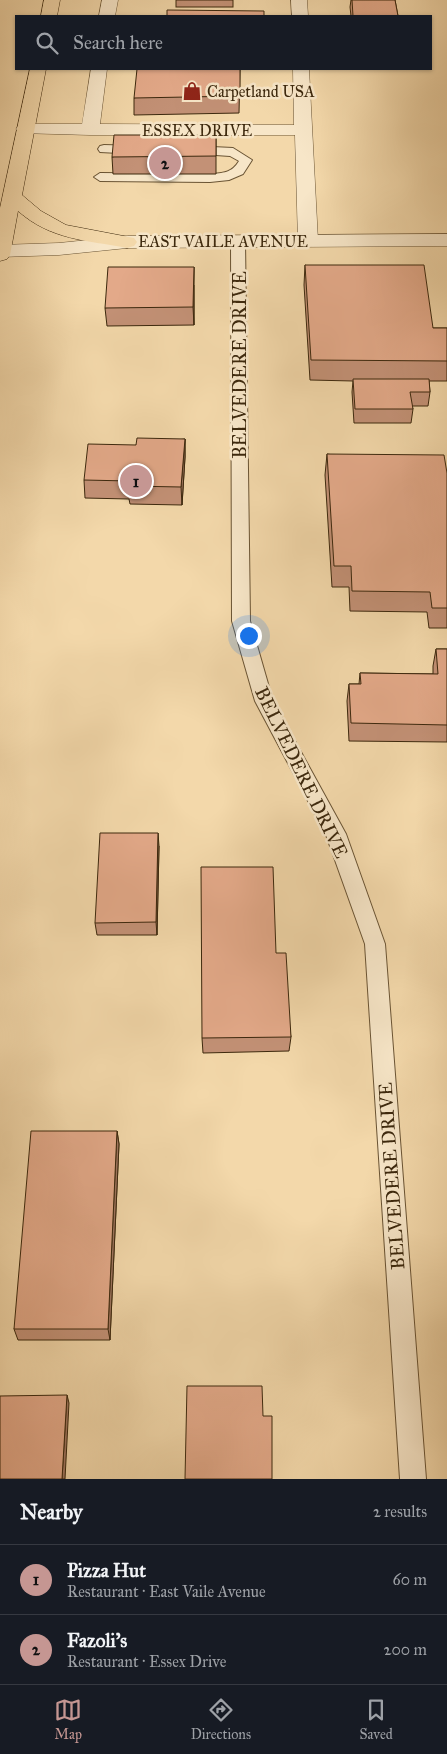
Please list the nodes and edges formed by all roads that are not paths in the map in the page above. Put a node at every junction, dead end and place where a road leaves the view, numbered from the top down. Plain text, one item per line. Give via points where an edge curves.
1 (52, 0) edge
2 (110, 0) edge
3 (299, 0) edge
4 (49, 15) edge
5 (107, 15) edge
6 (300, 15) edge
7 (38, 70) edge
8 (99, 70) edge
9 (302, 70) edge
10 (25, 129) junction
11 (90, 130) junction
12 (304, 130) junction
13 (104, 149) dead end
14 (154, 150) edge
15 (173, 150) edge
16 (100, 177) dead end
17 (12, 196) junction
18 (447, 240) edge
19 (238, 241) junction
20 (308, 241) junction
21 (127, 242) junction
22 (0, 252) edge
23 (413, 1479) edge

1 - 4 main road
2 - 5 street
3 - 6 street
7 - 10 main road
8 - 11 street
9 - 12 street
10 - 11 street, ESSEX DRIVE
10 - 17 main road
11 - 12 street, ESSEX DRIVE
12 - 20 street
13 - 14 lane
15 - 16 lane via 223,150 246,160 239,171 229,176
17 - 21 main road via 34,215 60,230
17 - 22 main road
18 - 20 street, EAST VAILE AVENUE
19 - 20 street, EAST VAILE AVENUE
19 - 21 street, EAST VAILE AVENUE
19 - 23 lane, BELVEDERE DRIVE via 241,621 264,701 336,834 375,944
21 - 22 street, EAST VAILE AVENUE

